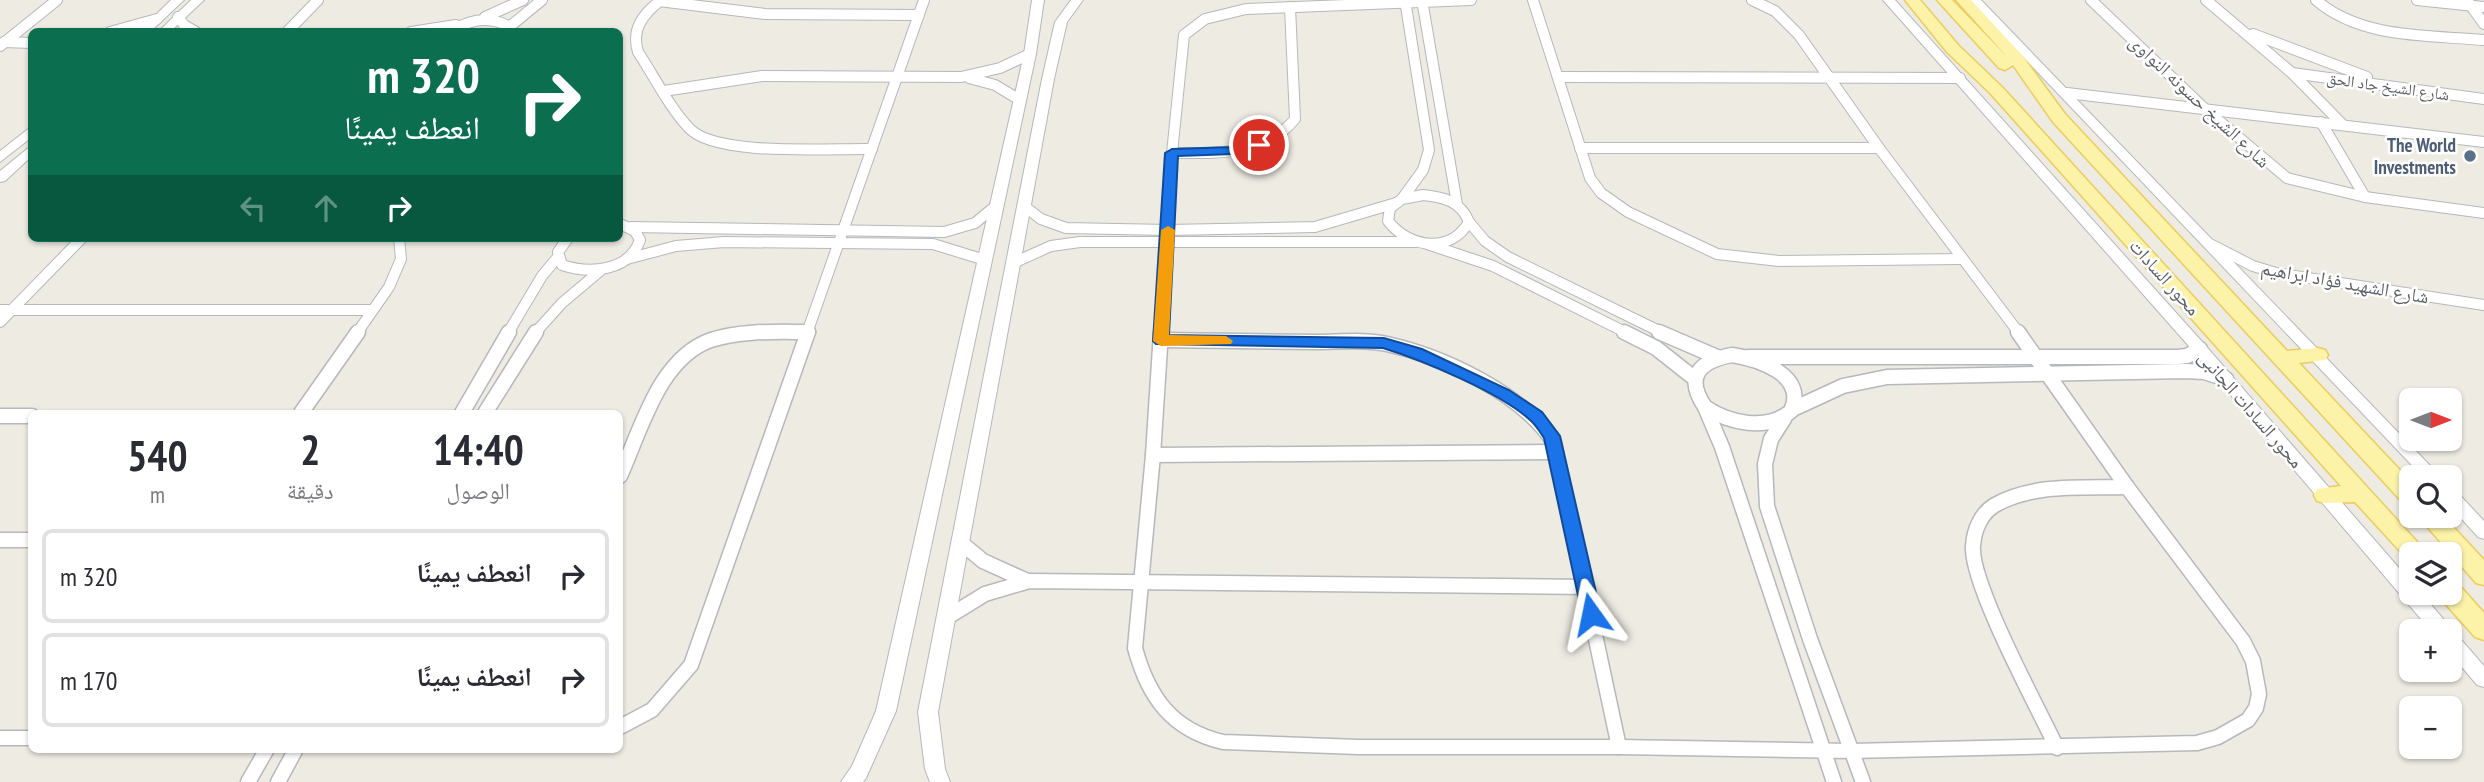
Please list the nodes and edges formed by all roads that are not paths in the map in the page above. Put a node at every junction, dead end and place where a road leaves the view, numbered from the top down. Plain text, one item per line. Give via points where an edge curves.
1 (57, 0) edge
2 (178, 0) edge
3 (198, 0) edge
4 (318, 0) edge
5 (523, 0) edge
6 (542, 0) edge
7 (924, 0) edge
8 (1038, 0) edge
9 (1077, 0) edge
10 (1471, 0) edge
11 (1533, 0) edge
12 (1752, 0) edge
13 (1889, 0) edge
14 (1912, 0) edge
15 (1925, 0) edge
16 (1944, 0) edge
17 (1963, 0) edge
18 (1975, 0) edge
19 (2091, 0) edge
20 (2206, 0) edge
21 (2316, 0) edge
22 (2417, 0) edge
23 (660, 1) edge
24 (1405, 1) edge
25 (1422, 1) edge
26 (2469, 3) edge
27 (1290, 7) junction
28 (2484, 7) edge
29 (919, 15) junction
30 (178, 18) junction
31 (156, 19) junction
32 (477, 20) junction
33 (466, 23) junction
34 (2484, 24) edge
35 (124, 28) edge
36 (147, 28) edge
37 (167, 28) edge
38 (189, 28) edge
39 (291, 28) edge
40 (435, 28) edge
41 (457, 28) edge
42 (506, 28) edge
43 (510, 28) edge
44 (2240, 28) junction
45 (14, 34) junction
46 (28, 34) edge
47 (2484, 40) edge
48 (1, 41) edge
49 (28, 43) edge
50 (1030, 54) junction
51 (2292, 73) junction
52 (897, 76) junction
53 (961, 77) junction
54 (1558, 77) junction
55 (1960, 78) junction
56 (1830, 79) junction
57 (2394, 87) junction
58 (1996, 90) junction
59 (664, 92) junction
60 (2067, 93) junction
61 (2484, 99) edge
62 (1020, 100) junction
63 (2205, 109) junction
64 (2059, 118) junction
65 (2322, 122) junction
66 (2342, 124) junction
67 (28, 134) edge
68 (2484, 142) edge
69 (1010, 144) junction
70 (1035, 144) junction
71 (1580, 148) junction
72 (1878, 148) junction
73 (872, 149) junction
74 (28, 153) edge
75 (1172, 153) junction
76 (0, 158) edge
77 (0, 178) edge
78 (2365, 197) junction
79 (1399, 201) junction
80 (998, 204) junction
81 (1457, 204) junction
82 (1024, 206) junction
83 (2484, 213) edge
84 (1469, 222) junction
85 (625, 225) edge
86 (1168, 236) junction
87 (841, 237) junction
88 (78, 242) edge
89 (399, 242) edge
90 (562, 242) edge
91 (1422, 243) junction
92 (2210, 244) junction
93 (557, 258) junction
94 (627, 259) junction
95 (1961, 259) junction
96 (985, 260) junction
97 (1013, 263) junction
98 (600, 271) junction
99 (2484, 306) edge
100 (6, 310) edge
101 (372, 310) junction
102 (0, 322) edge
103 (808, 332) junction
104 (1161, 341) junction
105 (2200, 349) junction
106 (2318, 355) junction
107 (1717, 357) junction
108 (1748, 357) junction
109 (2037, 358) junction
110 (2282, 358) junction
111 (2047, 373) junction
112 (1694, 378) junction
113 (2226, 379) junction
114 (1705, 407) junction
115 (303, 410) edge
116 (464, 410) edge
117 (487, 410) edge
118 (1788, 414) junction
119 (0, 416) edge
120 (28, 416) edge
121 (626, 446) edge
122 (1556, 452) junction
123 (1153, 455) junction
124 (2422, 465) edge
125 (2399, 484) edge
126 (2127, 488) junction
127 (2361, 493) junction
128 (2325, 495) junction
129 (2462, 508) edge
130 (2440, 528) edge
131 (2484, 532) edge
132 (0, 540) edge
133 (28, 540) edge
134 (960, 542) junction
135 (2405, 542) edge
136 (2484, 576) edge
137 (1029, 581) junction
138 (1141, 584) junction
139 (1586, 587) junction
140 (2462, 605) edge
141 (946, 618) junction
142 (2432, 619) edge
143 (2484, 630) edge
144 (2462, 654) edge
145 (2484, 679) edge
146 (623, 726) edge
147 (0, 738) edge
148 (28, 738) edge
149 (1619, 747) junction
150 (2057, 748) junction
151 (1822, 750) junction
152 (1851, 751) junction
153 (265, 753) edge
154 (294, 753) edge
155 (248, 782) edge
156 (278, 782) edge
157 (851, 782) edge
158 (940, 782) edge
159 (1834, 782) edge
160 (1863, 782) edge

1 - 45 street
2 - 31 street
3 - 30 street
4 - 39 street
5 - 32 street
6 - 43 street
7 - 29 street
8 - 50 street
9 - 70 street via 1061,22
10 - 25 street
11 - 54 street
12 - 56 street via 1783,17
13 - 55 street, محور السادات الجانبى
14 - 58 main road, محور السادات
15 - 58 main road
16 - 64 main road
17 - 64 main road, محور السادات via 2015,57
18 - 60 street
19 - 63 street, شارع الشيخ حسونه النواوى
20 - 44 street
21 - 47 street via 2332,15 2370,27
22 - 26 street
23 - 29 street via 765,14
23 - 59 street via 637,26 635,42
24 - 25 street
24 - 27 street
24 - 79 street via 1429,150 1423,170
25 - 81 street
26 - 28 street
26 - 34 street
27 - 75 street via 1227,12 1186,32
27 - 75 street via 1295,119 1291,125 1278,136 1248,148
29 - 52 street
30 - 37 street
30 - 38 street
31 - 35 street
31 - 36 street
32 - 33 street
32 - 42 street via 502,22
33 - 40 street
33 - 41 street
44 - 51 street
44 - 57 street
45 - 46 street
45 - 48 street
48 - 49 street
50 - 53 street via 1000,68
50 - 62 street
51 - 57 street, شارع الشيخ جاد الحق
51 - 66 street
52 - 53 street
52 - 59 street via 745,77
52 - 73 street
53 - 62 street via 995,85
54 - 56 street
54 - 71 street
55 - 56 street
55 - 105 street, محور السادات الجانبى
56 - 72 street
57 - 61 street, شارع الشيخ جاد الحق
58 - 127 main road, محور السادات
59 - 73 street via 690,129 719,145
60 - 63 street
60 - 92 street
62 - 69 street
63 - 65 street
63 - 78 street, شارع الشيخ حسونه النواوى via 2287,178
64 - 110 main road, محور السادات
65 - 66 street
65 - 78 street
66 - 68 street
67 - 76 street
69 - 70 street
69 - 80 street
70 - 82 street
71 - 72 street
71 - 95 street via 1590,178 1608,199 1717,254 1779,261
72 - 95 street
73 - 87 street
74 - 77 street
75 - 86 street
78 - 83 street, شارع الشيخ حسونه النواوى
79 - 81 street via 1423,195
79 - 86 street via 1315,227
79 - 91 street via 1387,214 1391,228
80 - 87 street via 979,221 944,232
80 - 96 street
81 - 84 street
82 - 86 street via 1041,219 1066,228
82 - 97 street
84 - 91 street via 1457,239
84 - 107 street via 1508,257
85 - 87 street
85 - 94 street via 638,233 640,241
86 - 91 street
86 - 97 street via 1065,243 1037,250
86 - 104 street
87 - 94 street via 700,243
87 - 96 street via 933,244
87 - 103 street
88 - 100 street
89 - 101 street via 397,273
90 - 93 street
91 - 112 street via 1493,266 1656,348
92 - 99 street, شارع الشهيد فؤاد ابراهيم via 2276,273
92 - 106 street
93 - 98 street via 571,270
93 - 116 street
94 - 98 street
95 - 109 street
96 - 157 street via 886,711
97 - 134 street
98 - 117 street via 535,330
100 - 101 street
100 - 102 street
101 - 115 street
103 - 121 street via 725,335 687,351 673,363
103 - 146 street via 691,665 648,714
104 - 122 street via 1346,340 1393,345 1469,377 1526,408 1550,432
104 - 123 street
105 - 109 street via 2177,357
105 - 113 street, محور السادات الجانبى
106 - 110 main road
106 - 124 street
107 - 108 street
107 - 112 street via 1705,362
108 - 109 street
108 - 118 street via 1784,375 1795,394
109 - 111 street
110 - 125 main road, محور السادات
111 - 113 street via 2194,371
111 - 118 street via 1871,378 1843,386
111 - 126 street
112 - 114 street
113 - 128 street, محور السادات الجانبى
114 - 118 street via 1741,422 1768,423
114 - 151 street
118 - 152 street via 1771,439 1765,464 1767,506
119 - 120 street
122 - 123 street
122 - 139 street
123 - 138 street
126 - 150 street via 2006,498 1982,515 1972,535 1979,582
126 - 150 street via 2243,641 2260,683 2259,699 2245,724 2218,739
127 - 128 main road
127 - 135 main road, محور السادات
128 - 142 street, محور السادات الجانبى
129 - 131 street
130 - 136 main road
132 - 133 street
134 - 137 street via 990,565
134 - 141 street
137 - 138 street
137 - 141 street via 984,593
138 - 139 street
138 - 149 street via 1135,648 1146,686 1165,712 1210,739 1358,747
139 - 149 street
140 - 143 main road
141 - 158 street via 928,712
144 - 145 street
147 - 148 street
149 - 151 street
150 - 152 street
151 - 152 street
151 - 159 street
152 - 160 street
153 - 155 street
154 - 156 street

